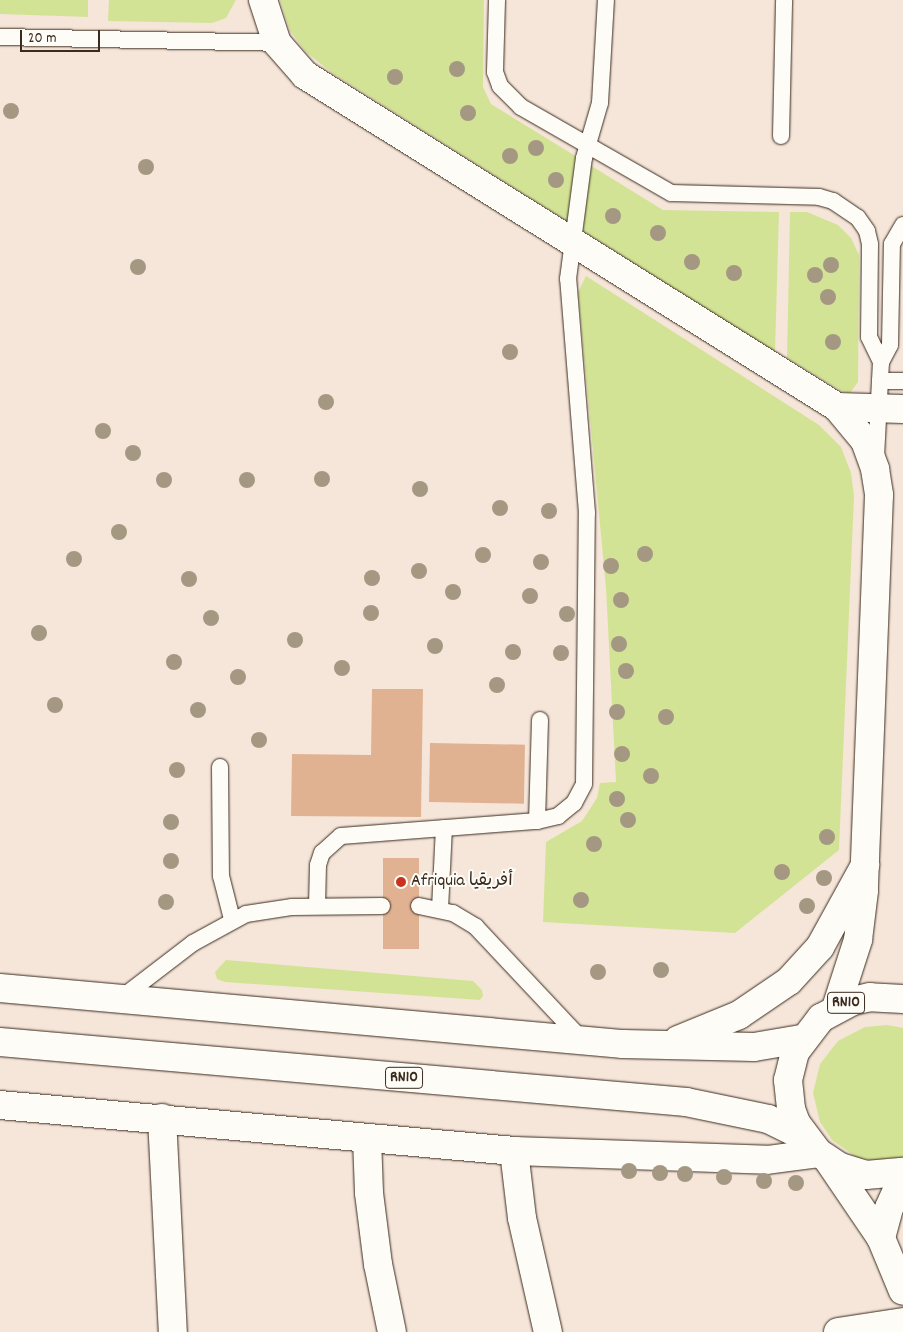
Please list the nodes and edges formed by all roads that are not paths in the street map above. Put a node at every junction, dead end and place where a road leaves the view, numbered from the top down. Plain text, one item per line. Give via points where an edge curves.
1 (263, 0) edge
2 (497, 0) edge
3 (606, 0) edge
4 (784, 0) edge
5 (0, 37) edge
6 (277, 43) junction
7 (781, 136) dead end
8 (587, 146) junction
9 (903, 225) edge
10 (573, 240) junction
11 (881, 362) junction
12 (880, 381) junction
13 (903, 381) edge
14 (837, 407) junction
15 (891, 408) edge
16 (875, 469) junction
17 (540, 720) dead end
18 (220, 767) dead end
19 (537, 820) junction
20 (444, 828) junction
21 (865, 866) junction
22 (317, 906) junction
23 (382, 906) dead end
24 (419, 906) dead end
25 (440, 910) junction
26 (232, 919) junction
27 (0, 988) edge
28 (120, 999) junction
29 (903, 999) edge
30 (836, 1008) junction
31 (802, 1039) junction
32 (583, 1041) junction
33 (0, 1042) edge
34 (665, 1045) junction
35 (0, 1105) edge
36 (162, 1118) junction
37 (368, 1138) junction
38 (817, 1150) junction
39 (514, 1151) junction
40 (901, 1184) edge
41 (881, 1238) junction
42 (903, 1291) edge
43 (903, 1322) edge
44 (173, 1332) edge
45 (392, 1332) edge
46 (548, 1332) edge
47 (838, 1332) edge

1 - 6 main road
2 - 8 lane via 495,72 500,86 521,107
3 - 8 lane via 600,103
4 - 7 lane
5 - 6 lane
6 - 10 main road via 290,60 322,86
8 - 10 lane
8 - 11 lane via 671,193 819,197 847,208 867,231 871,267 869,337
9 - 11 lane via 892,244 890,345
10 - 14 main road
10 - 19 lane via 568,292 587,522 586,764 584,784 574,803 558,816
11 - 12 lane
12 - 13 lane
12 - 15 lane
14 - 15 main road
14 - 16 main road via 865,441
15 - 16 lane
16 - 21 main road via 879,495
17 - 19 lane
18 - 26 lane via 220,876
19 - 20 lane
20 - 22 lane via 341,836 322,853 318,866
20 - 25 lane
21 - 30 main road via 858,940
21 - 34 main road via 824,941 789,981 739,1015
22 - 23 lane
22 - 26 lane via 261,910
24 - 25 lane
25 - 32 lane via 459,916 476,928
26 - 28 lane via 156,970
27 - 28 main road
28 - 32 main road
29 - 30 main road, RN10 via 870,997
30 - 31 main road, RN10 via 821,1018
31 - 34 main road via 754,1047
31 - 38 main road, RN10 via 790,1066 788,1095 791,1109
32 - 34 main road
33 - 38 main road, RN10 via 686,1102 768,1118
35 - 36 main road
36 - 37 main road
36 - 44 main road
37 - 39 main road
37 - 45 main road via 369,1193
38 - 39 main road via 767,1160
38 - 40 main road, RN10 via 866,1175
38 - 41 main road
39 - 46 main road via 522,1218
40 - 41 main road
41 - 42 main road
43 - 47 main road

